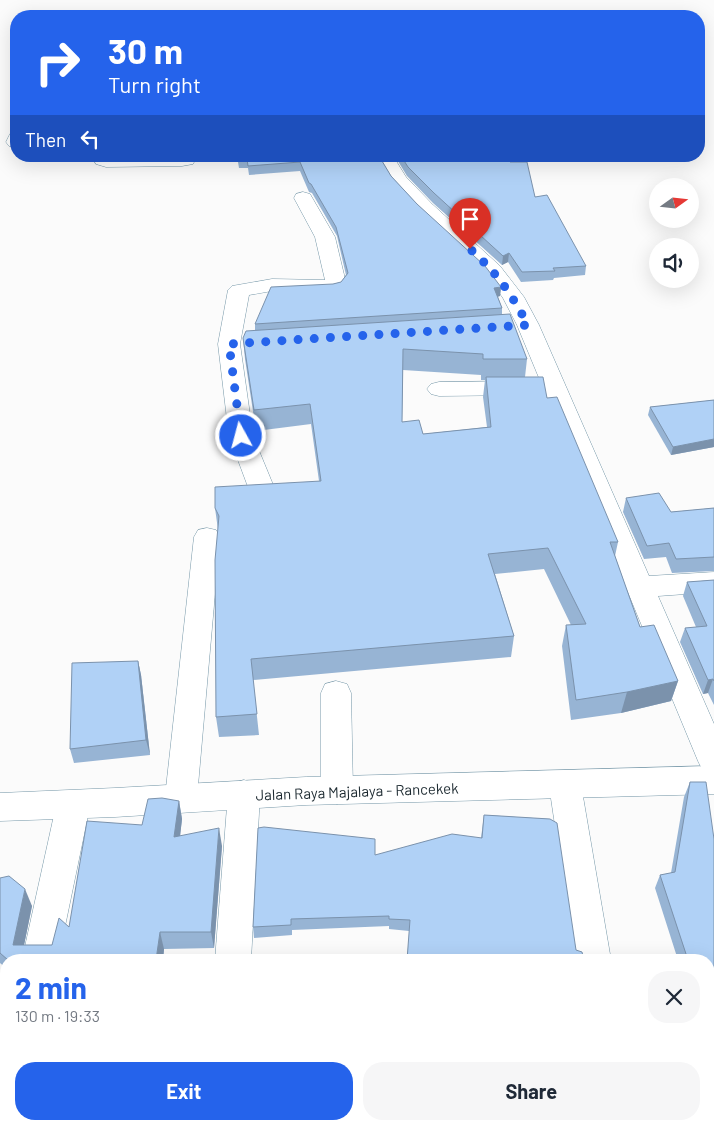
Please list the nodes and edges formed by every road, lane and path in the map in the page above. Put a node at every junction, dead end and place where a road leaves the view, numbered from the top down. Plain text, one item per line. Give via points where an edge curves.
1 (388, 162) edge
2 (303, 198) dead end
3 (555, 388) junction
4 (439, 389) dead end
5 (261, 486) edge
6 (207, 537) dead end
7 (714, 582) edge
8 (641, 586) junction
9 (336, 693) dead end
10 (714, 762) edge
11 (714, 780) edge
12 (565, 785) junction
13 (337, 790) junction
14 (244, 794) junction
15 (181, 797) junction
16 (73, 806) junction
17 (0, 807) edge
18 (41, 954) edge
19 (233, 954) edge
20 (592, 954) edge

1 - 3 street via 399,180 493,270 513,297 519,325
2 - 5 street via 325,237 336,283 333,286 272,286 239,290 241,436
3 - 4 street
3 - 8 street
6 - 15 street
7 - 8 street
8 - 10 street
9 - 13 street
11 - 12 street, Jalan Raya Majalaya - Rancekek
12 - 13 street, Jalan Raya Majalaya - Rancekek
12 - 20 street
13 - 14 street, Jalan Raya Majalaya - Rancekek
14 - 15 street, Jalan Raya Majalaya - Rancekek
14 - 19 street
15 - 16 street, Jalan Raya Majalaya - Rancekek
16 - 17 street, Jalan Raya Majalaya - Rancekek
16 - 18 street

